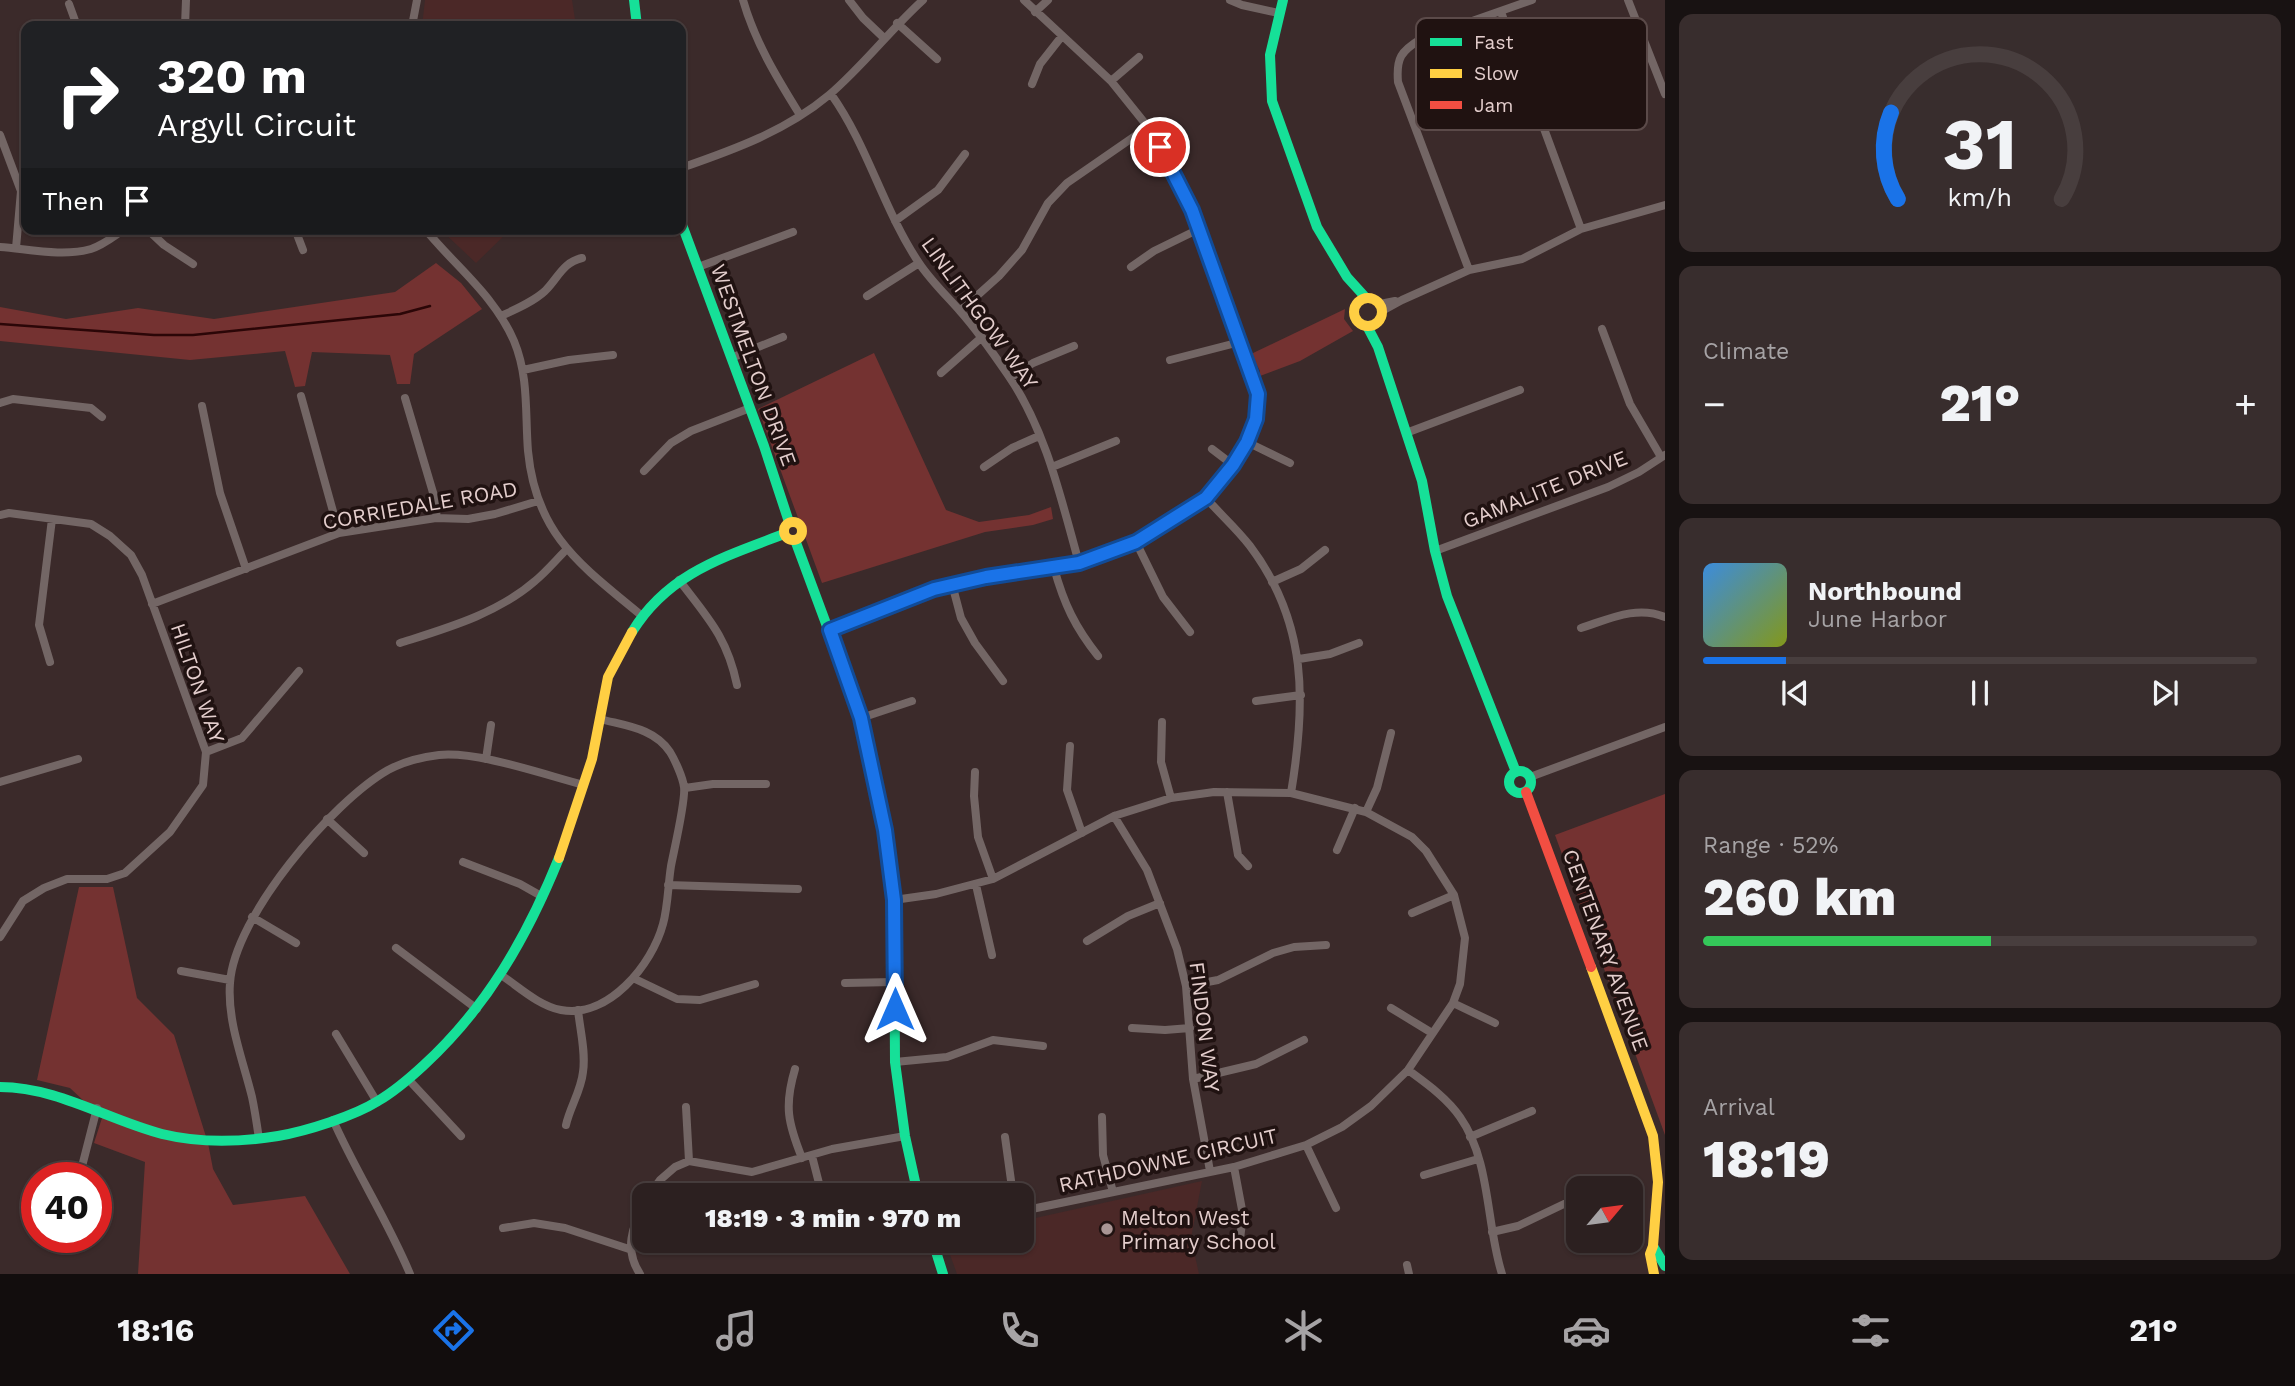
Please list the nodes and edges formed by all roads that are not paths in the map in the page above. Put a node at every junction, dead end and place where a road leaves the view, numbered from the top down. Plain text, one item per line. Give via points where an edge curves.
1 (186, 0) edge
2 (417, 0) edge
3 (634, 0) edge
4 (743, 0) edge
5 (849, 0) edge
6 (923, 0) edge
7 (1024, 0) edge
8 (1048, 0) edge
9 (1230, 0) edge
10 (1283, 0) edge
11 (1532, 0) edge
12 (1628, 0) edge
13 (69, 4) dead end
14 (1035, 12) junction
15 (1501, 12) junction
16 (1278, 13) junction
17 (1483, 18) edge
18 (1503, 18) edge
19 (1635, 18) edge
20 (75, 21) edge
21 (185, 21) edge
22 (413, 21) edge
23 (637, 21) edge
24 (897, 23) junction
25 (1062, 36) junction
26 (884, 38) junction
27 (1416, 42) edge
28 (1647, 48) edge
29 (1139, 57) dead end
30 (937, 59) dead end
31 (1111, 81) junction
32 (1032, 84) dead end
33 (831, 94) junction
34 (1665, 94) edge
35 (800, 115) junction
36 (1148, 127) junction
37 (1416, 130) edge
38 (1416, 130) edge
39 (1545, 130) edge
40 (0, 135) edge
41 (965, 153) dead end
42 (686, 166) edge
43 (1665, 205) edge
44 (895, 221) junction
45 (1199, 229) junction
46 (1581, 229) junction
47 (793, 232) dead end
48 (117, 235) edge
49 (154, 235) edge
50 (297, 235) edge
51 (431, 235) edge
52 (686, 235) edge
53 (0, 247) edge
54 (16, 248) junction
55 (303, 250) dead end
56 (582, 257) dead end
57 (919, 263) junction
58 (193, 264) dead end
59 (698, 267) junction
60 (1131, 267) dead end
61 (1469, 271) junction
62 (867, 296) dead end
63 (1362, 301) junction
64 (1381, 308) junction
65 (960, 311) junction
66 (501, 316) junction
67 (1372, 324) junction
68 (1602, 329) dead end
69 (783, 337) dead end
70 (982, 337) junction
71 (1240, 342) junction
72 (1074, 346) dead end
73 (613, 355) dead end
74 (731, 358) junction
75 (1170, 360) dead end
76 (523, 370) junction
77 (941, 373) dead end
78 (1010, 378) junction
79 (1520, 390) dead end
80 (301, 396) dead end
81 (405, 398) dead end
82 (0, 403) edge
83 (202, 406) dead end
84 (750, 408) junction
85 (102, 417) dead end
86 (1406, 433) junction
87 (1039, 436) junction
88 (1116, 441) dead end
89 (1247, 442) junction
90 (1212, 449) dead end
91 (1663, 456) edge
92 (1290, 463) dead end
93 (1233, 465) junction
94 (984, 467) dead end
95 (1052, 467) junction
96 (644, 471) dead end
97 (1206, 498) junction
98 (538, 500) junction
99 (0, 515) edge
100 (436, 518) junction
101 (52, 519) junction
102 (789, 522) junction
103 (339, 533) junction
104 (783, 534) junction
105 (795, 540) junction
106 (1136, 542) junction
107 (566, 550) junction
108 (1325, 550) dead end
109 (1436, 551) junction
110 (1079, 563) junction
111 (1054, 568) junction
112 (246, 569) junction
113 (679, 580) junction
114 (1272, 582) junction
115 (952, 584) junction
116 (152, 604) junction
117 (642, 616) junction
118 (1665, 617) edge
119 (1581, 628) dead end
120 (830, 630) junction
121 (1190, 632) dead end
122 (400, 643) dead end
123 (1359, 643) dead end
124 (1098, 656) dead end
125 (1299, 659) junction
126 (50, 662) dead end
127 (299, 671) dead end
128 (1003, 681) dead end
129 (737, 685) dead end
130 (1301, 695) junction
131 (912, 701) dead end
132 (1256, 701) dead end
133 (861, 718) junction
134 (600, 719) junction
135 (1162, 722) dead end
136 (491, 725) dead end
137 (1665, 727) edge
138 (1391, 733) dead end
139 (1070, 746) dead end
140 (206, 752) junction
141 (78, 759) dead end
142 (486, 759) junction
143 (975, 772) dead end
144 (1516, 772) junction
145 (1530, 777) junction
146 (0, 782) edge
147 (766, 784) dead end
148 (584, 785) junction
149 (685, 788) junction
150 (1227, 792) junction
151 (1526, 792) junction
152 (1291, 793) junction
153 (1171, 797) junction
154 (1355, 808) junction
155 (1366, 812) junction
156 (1114, 816) junction
157 (327, 819) junction
158 (1082, 833) junction
159 (1337, 850) dead end
160 (364, 853) dead end
161 (463, 862) dead end
162 (1248, 866) dead end
163 (993, 879) junction
164 (668, 885) junction
165 (976, 885) junction
166 (798, 889) dead end
167 (1454, 895) junction
168 (543, 897) junction
169 (894, 900) junction
170 (1160, 903) junction
171 (1412, 913) dead end
172 (252, 917) junction
173 (0, 937) edge
174 (1087, 941) dead end
175 (296, 943) dead end
176 (1326, 945) dead end
177 (396, 948) dead end
178 (992, 955) dead end
179 (181, 971) dead end
180 (501, 975) junction
181 (633, 978) junction
182 (230, 980) junction
183 (894, 982) junction
184 (845, 983) dead end
185 (755, 984) dead end
186 (1186, 986) junction
187 (1453, 1003) junction
188 (1391, 1008) dead end
189 (477, 1009) junction
190 (578, 1010) junction
191 (1495, 1023) dead end
192 (1132, 1028) dead end
193 (1190, 1028) junction
194 (1432, 1033) junction
195 (336, 1034) dead end
196 (1304, 1040) dead end
197 (1043, 1046) dead end
198 (895, 1062) junction
199 (795, 1069) dead end
200 (1408, 1070) junction
201 (408, 1079) junction
202 (1193, 1079) junction
203 (0, 1087) edge
204 (377, 1102) junction
205 (686, 1107) dead end
206 (97, 1108) junction
207 (1532, 1111) dead end
208 (1102, 1117) dead end
209 (333, 1120) junction
210 (566, 1125) dead end
211 (461, 1136) dead end
212 (905, 1136) junction
213 (1005, 1137) dead end
214 (1470, 1137) junction
215 (259, 1139) junction
216 (1306, 1145) junction
217 (813, 1156) junction
218 (802, 1158) junction
219 (1478, 1159) junction
220 (690, 1161) junction
221 (83, 1162) edge
222 (1234, 1167) junction
223 (1210, 1171) junction
224 (1424, 1175) dead end
225 (658, 1183) edge
226 (819, 1183) edge
227 (915, 1183) edge
228 (1011, 1183) edge
229 (1113, 1192) junction
230 (1564, 1204) dead end
231 (1034, 1208) edge
232 (1336, 1208) dead end
233 (503, 1228) dead end
234 (1492, 1232) junction
235 (632, 1233) edge
236 (1240, 1239) dead end
237 (1653, 1246) junction
238 (629, 1249) junction
239 (935, 1253) edge
240 (1665, 1266) edge
241 (410, 1274) edge
242 (640, 1274) edge
243 (943, 1274) edge
244 (1502, 1274) edge
245 (1654, 1274) edge

1 - 21 street
2 - 22 street
3 - 23 street
4 - 35 street via 766,60
5 - 26 street
6 - 24 street
7 - 14 street
8 - 14 street
9 - 16 street
10 - 16 street
11 - 15 street
12 - 19 street
13 - 20 street
14 - 25 street
15 - 17 street
15 - 18 street
16 - 63 street via 1270,55 1272,102 1317,227
24 - 26 street
24 - 30 street
25 - 31 street
25 - 32 street via 1040,64
26 - 33 street
27 - 38 street via 1405,48 1396,66
28 - 34 street
29 - 31 street
31 - 36 street
33 - 35 street
33 - 44 street, LINLITHGOW WAY via 850,121
35 - 42 street via 752,142
36 - 45 street
36 - 65 street via 1067,183 1048,203 1022,250
37 - 61 street
39 - 46 street
40 - 54 street via 21,191
41 - 44 street via 938,190
43 - 46 street
44 - 57 street, LINLITHGOW WAY
45 - 60 street
45 - 71 street
46 - 61 street via 1522,259
47 - 59 street
48 - 54 street via 90,249 67,252
49 - 58 street
50 - 55 street
51 - 66 street
52 - 59 street, WESTMELTON DRIVE
53 - 54 street
56 - 66 street via 563,266 546,290
57 - 62 street
57 - 65 street, LINLITHGOW WAY
59 - 74 street, WESTMELTON DRIVE
61 - 64 street
63 - 64 street via 1374,299
63 - 67 street via 1355,316
64 - 67 street
65 - 70 street, LINLITHGOW WAY
66 - 76 street
67 - 86 street
68 - 91 street via 1630,404
69 - 74 street
70 - 77 street
70 - 78 street, LINLITHGOW WAY
71 - 75 street
71 - 89 street via 1258,394 1256,419
72 - 78 street
73 - 76 street
74 - 84 street, WESTMELTON DRIVE
76 - 98 street via 528,450
78 - 87 street, LINLITHGOW WAY
79 - 86 street
80 - 103 street
81 - 100 street via 437,506
82 - 85 street via 13,399 91,408
83 - 112 street via 220,493
84 - 96 street via 691,431 671,443
84 - 102 street, WESTMELTON DRIVE
86 - 109 street via 1422,481
87 - 94 street
87 - 95 street, LINLITHGOW WAY
88 - 95 street
89 - 92 street
89 - 93 street
90 - 93 street
91 - 109 street, GAMALITE DRIVE via 1608,487
93 - 97 street
95 - 110 street, LINLITHGOW WAY
97 - 106 street
97 - 114 street via 1250,547
98 - 100 street, CORRIEDALE ROAD via 468,519
98 - 107 street
99 - 101 street, HILTON WAY
100 - 103 street, CORRIEDALE ROAD
101 - 116 street, HILTON WAY via 91,524 110,536 131,555
101 - 126 street via 39,625
102 - 104 street
102 - 105 street via 801,528 802,534
103 - 112 street, CORRIEDALE ROAD
104 - 105 street
104 - 113 street via 709,562
105 - 120 street
106 - 110 street
106 - 121 street via 1163,597
107 - 117 street
107 - 122 street via 535,582 509,600 482,615
108 - 114 street via 1301,569
109 - 144 street via 1447,596
110 - 111 street
111 - 115 street
111 - 124 street via 1078,632
112 - 116 street, CORRIEDALE ROAD
113 - 117 street
113 - 129 street via 725,644
114 - 125 street
115 - 120 street
115 - 128 street via 961,618
116 - 140 street, HILTON WAY
117 - 134 street via 608,677
118 - 119 street via 1638,611
120 - 133 street
123 - 125 street
125 - 130 street
127 - 140 street via 242,738
130 - 132 street
130 - 152 street
131 - 133 street
133 - 169 street via 885,830
134 - 148 street
134 - 149 street via 650,732 670,752
135 - 153 street via 1161,762
136 - 142 street
137 - 145 street
138 - 155 street
139 - 158 street via 1067,790
140 - 173 street, HILTON WAY via 203,785 170,832 125,873 107,879 67,879 44,888 23,901
141 - 146 street
142 - 148 street
142 - 157 street via 440,755 410,761 368,783
143 - 163 street via 978,837
144 - 145 street
144 - 151 street via 1510,777 1510,787 1519,794
145 - 151 street via 1532,784
147 - 149 street
148 - 168 street
149 - 164 street
150 - 152 street, RATHDOWNE CIRCUIT
150 - 153 street, RATHDOWNE CIRCUIT
150 - 162 street via 1238,855
151 - 237 street, CENTENARY AVENUE via 1653,1136 1658,1182
152 - 154 street, RATHDOWNE CIRCUIT
153 - 156 street, RATHDOWNE CIRCUIT
154 - 155 street, RATHDOWNE CIRCUIT
154 - 159 street
155 - 167 street, RATHDOWNE CIRCUIT via 1412,837
156 - 158 street, RATHDOWNE CIRCUIT
156 - 170 street, FINDON WAY via 1147,870
157 - 160 street
157 - 172 street
158 - 163 street, RATHDOWNE CIRCUIT
161 - 168 street
163 - 165 street, RATHDOWNE CIRCUIT
164 - 166 street
164 - 181 street via 663,924 651,955
165 - 169 street, RATHDOWNE CIRCUIT
165 - 178 street
167 - 171 street
167 - 187 street, RATHDOWNE CIRCUIT via 1465,939
168 - 180 street
169 - 183 street
170 - 174 street
170 - 186 street, FINDON WAY
172 - 175 street
172 - 182 street
176 - 186 street via 1273,953 1218,980
177 - 189 street
179 - 182 street
180 - 189 street
180 - 190 street via 543,1004
181 - 185 street via 677,999 700,1000
181 - 190 street via 611,997
182 - 215 street via 230,1000
183 - 184 street
183 - 198 street
186 - 193 street, FINDON WAY
187 - 191 street
187 - 194 street, RATHDOWNE CIRCUIT
188 - 194 street
189 - 201 street
190 - 210 street via 583,1072
192 - 193 street
193 - 202 street, FINDON WAY
194 - 200 street, RATHDOWNE CIRCUIT
195 - 204 street
196 - 202 street via 1256,1065
197 - 198 street via 993,1040 947,1057
198 - 212 street
199 - 218 street via 787,1110
200 - 214 street via 1443,1097
200 - 216 street, RATHDOWNE CIRCUIT via 1371,1106
201 - 204 street
201 - 211 street
202 - 223 street, FINDON WAY
203 - 206 street
204 - 209 street
205 - 220 street
206 - 215 street via 163,1134 217,1141
206 - 221 street
207 - 214 street
208 - 229 street via 1103,1155
209 - 215 street via 305,1131
209 - 241 street
212 - 217 street
212 - 227 street
213 - 228 street
214 - 219 street
216 - 222 street, RATHDOWNE CIRCUIT
216 - 232 street
217 - 218 street
217 - 226 street
218 - 220 street via 752,1172
219 - 224 street
219 - 234 street
220 - 225 street via 675,1167
222 - 223 street, RATHDOWNE CIRCUIT
222 - 236 street via 1243,1214
223 - 229 street, RATHDOWNE CIRCUIT
229 - 231 street, RATHDOWNE CIRCUIT
230 - 234 street via 1518,1226
233 - 238 street via 534,1223 565,1228
234 - 244 street
235 - 238 street
237 - 240 street
237 - 245 street, CENTENARY AVENUE
238 - 242 street
239 - 243 street

